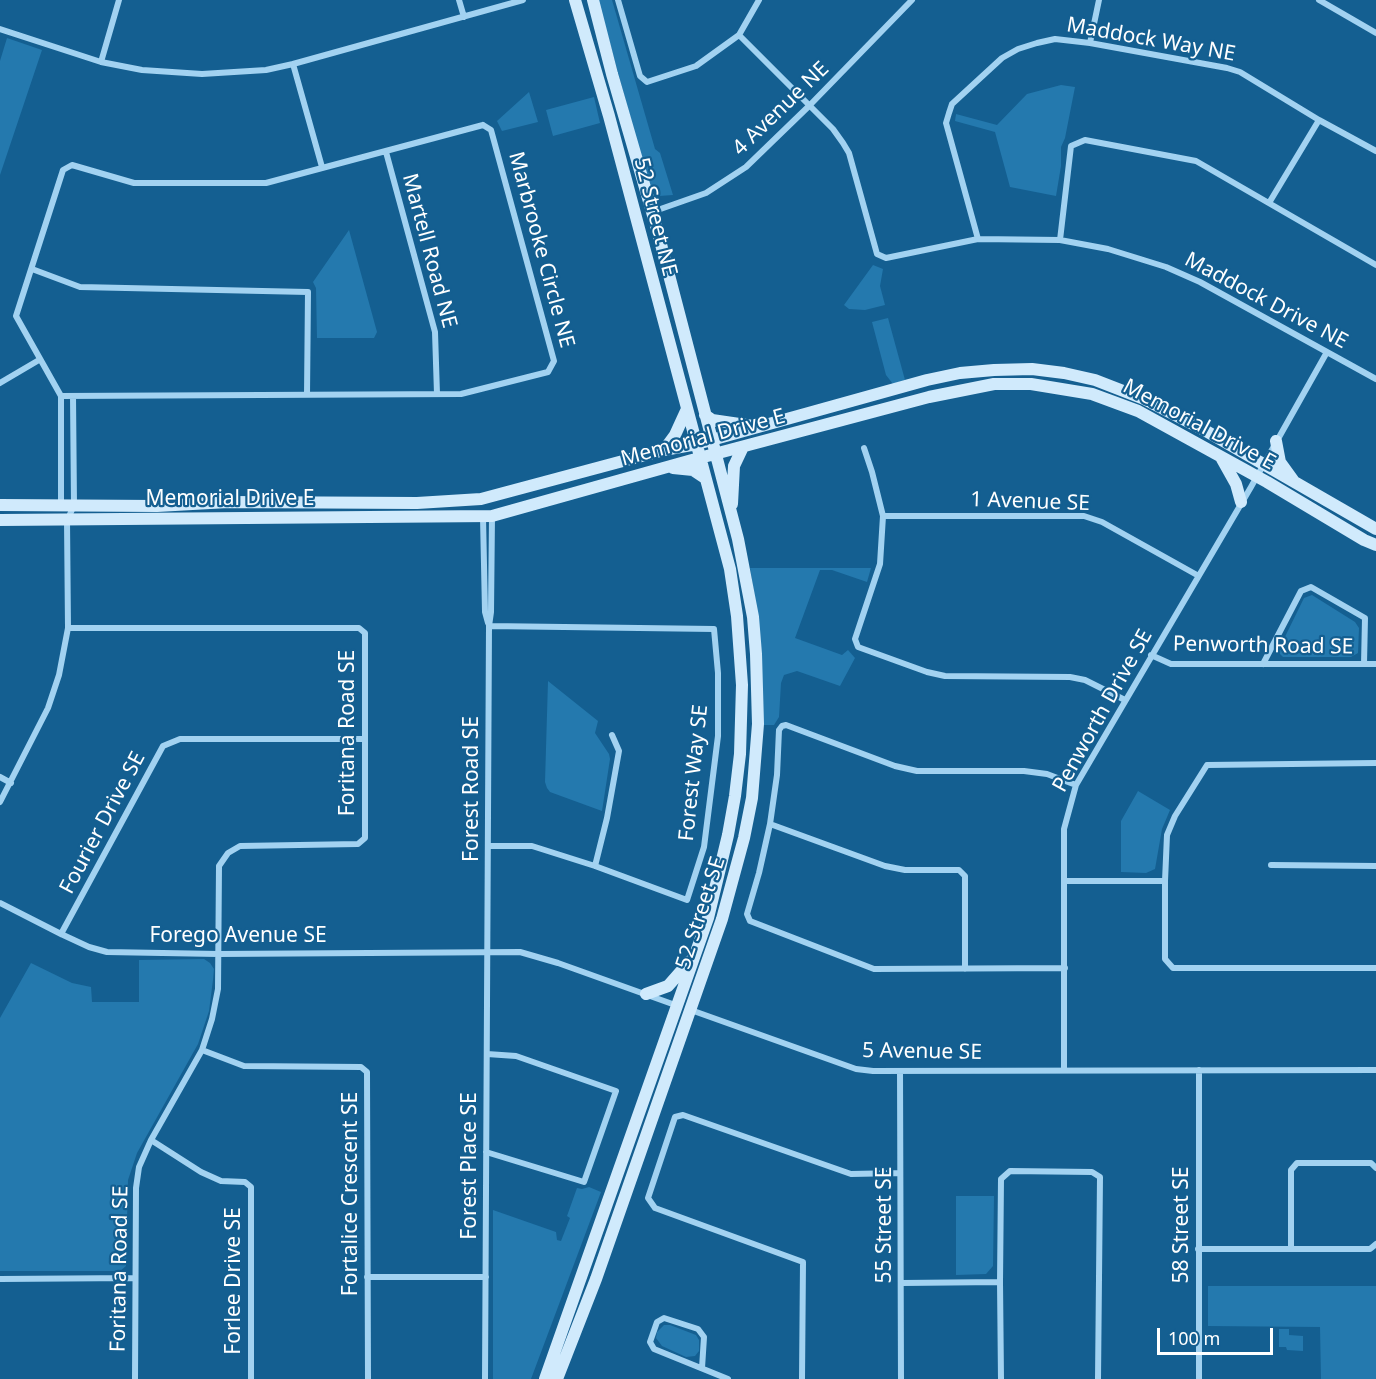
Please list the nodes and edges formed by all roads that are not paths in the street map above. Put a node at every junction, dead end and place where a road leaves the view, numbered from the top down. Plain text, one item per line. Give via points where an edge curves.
1 (119, 0) edge
2 (459, 0) edge
3 (523, 0) edge
4 (574, 0) edge
5 (593, 0) edge
6 (618, 0) edge
7 (759, 0) edge
8 (912, 0) edge
9 (1099, 0) edge
10 (1319, 0) edge
11 (464, 17) junction
12 (0, 29) edge
13 (1376, 33) edge
14 (739, 35) junction
15 (1090, 43) junction
16 (101, 62) junction
17 (293, 64) junction
18 (809, 106) junction
19 (1318, 120) junction
20 (386, 152) junction
21 (1376, 152) edge
22 (322, 167) junction
23 (1269, 203) junction
24 (652, 212) junction
25 (978, 238) junction
26 (1060, 240) junction
27 (1376, 265) edge
28 (32, 269) junction
29 (1327, 352) junction
30 (39, 360) junction
31 (1376, 379) edge
32 (0, 383) edge
33 (437, 394) junction
34 (307, 395) junction
35 (60, 396) junction
36 (73, 396) junction
37 (686, 411) junction
38 (705, 416) junction
39 (759, 427) junction
40 (711, 440) junction
41 (1276, 441) junction
42 (697, 444) junction
43 (743, 447) junction
44 (864, 448) dead end
45 (664, 450) junction
46 (714, 454) junction
47 (700, 458) junction
48 (1221, 458) junction
49 (1263, 464) junction
50 (666, 468) junction
51 (1257, 477) junction
52 (705, 478) junction
53 (1295, 484) junction
54 (1241, 502) junction
55 (0, 505) edge
56 (61, 505) junction
57 (74, 505) junction
58 (731, 511) junction
59 (488, 516) junction
60 (883, 516) junction
61 (0, 520) edge
62 (68, 520) junction
63 (1376, 530) edge
64 (1376, 545) edge
65 (1197, 575) junction
66 (489, 626) junction
67 (68, 628) junction
68 (1151, 655) junction
69 (1263, 664) junction
70 (1364, 664) junction
71 (1376, 664) edge
72 (1125, 700) junction
73 (612, 735) dead end
74 (364, 739) junction
75 (1376, 764) edge
76 (0, 777) edge
77 (11, 783) junction
78 (1076, 785) junction
79 (0, 802) edge
80 (770, 825) junction
81 (488, 846) junction
82 (1271, 865) dead end
83 (595, 866) junction
84 (1376, 866) edge
85 (1064, 881) junction
86 (1165, 881) junction
87 (0, 903) edge
88 (61, 934) junction
89 (487, 952) junction
90 (218, 954) junction
91 (695, 956) junction
92 (1065, 968) junction
93 (1376, 968) edge
94 (965, 969) junction
95 (646, 994) junction
96 (683, 1008) junction
97 (201, 1050) junction
98 (487, 1054) junction
99 (1064, 1070) junction
100 (1199, 1070) junction
101 (1376, 1070) edge
102 (900, 1071) junction
103 (151, 1140) junction
104 (486, 1152) junction
105 (1376, 1168) edge
106 (900, 1173) junction
107 (1376, 1244) edge
108 (1291, 1249) junction
109 (1198, 1250) junction
110 (486, 1277) junction
111 (134, 1278) junction
112 (367, 1278) junction
113 (0, 1279) edge
114 (999, 1282) junction
115 (902, 1283) junction
116 (702, 1368) junction
117 (135, 1379) edge
118 (251, 1379) edge
119 (368, 1379) edge
120 (485, 1379) edge
121 (545, 1379) edge
122 (557, 1379) edge
123 (728, 1379) edge
124 (802, 1379) edge
125 (901, 1379) edge
126 (1001, 1379) edge
127 (1098, 1379) edge
128 (1199, 1379) edge

1 - 16 street
2 - 11 street
3 - 11 street
4 - 37 main road, 52 Street NE via 609,116
5 - 24 main road, 52 Street NE
6 - 14 street via 640,76 647,82 696,66
7 - 14 street
8 - 18 street, 4 Avenue NE
9 - 15 street
10 - 13 street
11 - 17 street
12 - 16 street
14 - 18 street
15 - 19 street, Maddock Way NE via 1240,72
15 - 25 street, Maddock Way NE via 1055,39 1018,49 1002,58 952,104 946,123
16 - 17 street via 142,70 202,74 266,70
17 - 22 street
18 - 24 street, 4 Avenue NE via 736,174 698,197
18 - 25 street, Maddock Drive NE via 833,129 849,153 877,254 886,258
19 - 21 street, Maddock Way NE
19 - 23 street
20 - 22 street, Marbrooke Circle NE
20 - 33 street, Martell Road NE via 435,332
20 - 33 street, Marbrooke Circle NE via 483,125 491,130 554,361 548,372 460,394
22 - 28 street, Marbrooke Circle NE via 266,183 134,183 72,165 63,170
23 - 26 street via 1196,161 1085,140 1071,147
23 - 27 street
24 - 38 main road, 52 Street NE
25 - 26 street, Maddock Drive NE
26 - 29 street, Maddock Drive NE via 1108,249 1174,271
28 - 30 street, Marbrooke Circle NE via 16,316
28 - 34 street via 80,287 308,292
29 - 31 street, Maddock Drive NE
29 - 41 street, Penworth Drive SE
30 - 32 street
30 - 35 street, Marbrooke Circle NE
33 - 34 street, Marbrooke Circle NE
34 - 36 street, Marbrooke Circle NE
35 - 36 street, Marbrooke Circle NE
35 - 56 street
36 - 57 street
37 - 42 main road, 52 Street NE
37 - 45 main road
38 - 39 main road
38 - 40 main road, 52 Street NE
39 - 40 main road, Memorial Drive E
39 - 49 main road, Memorial Drive E via 927,380 1032,369 1074,375 1124,390
40 - 42 main road, Memorial Drive E
40 - 46 main road, 52 Street SE
41 - 49 street, Penworth Drive SE
41 - 53 main road via 1280,462
42 - 45 main road, Memorial Drive E
42 - 47 main road, 52 Street SE
43 - 46 main road, Memorial Drive E
43 - 48 main road, Memorial Drive E via 963,389 1031,384 1120,403
43 - 58 main road via 734,466
44 - 60 street
45 - 57 main road, Memorial Drive E via 481,499 417,503
46 - 47 main road, Memorial Drive E
46 - 58 main road, 52 Street SE
47 - 50 main road, Memorial Drive E
47 - 52 main road, 52 Street SE
48 - 51 main road, Memorial Drive E
48 - 54 main road
49 - 51 street, Penworth Drive SE
49 - 53 main road, Memorial Drive E
50 - 52 main road via 689,469
50 - 59 main road, Memorial Drive E
51 - 54 street, Penworth Drive SE
51 - 64 main road, Memorial Drive E
52 - 91 main road, 52 Street SE via 730,569 741,654 742,704 729,835
53 - 63 main road, Memorial Drive E
54 - 65 street, Penworth Drive SE
55 - 56 main road, Memorial Drive E
56 - 57 main road, Memorial Drive E
56 - 62 street
57 - 62 street
58 - 96 main road, 52 Street SE via 753,617 758,683 752,798 722,919
59 - 62 main road, Memorial Drive E
59 - 66 street, Forest Road SE via 484,612
60 - 65 street, 1 Avenue SE via 1084,516 1102,522
60 - 72 street via 880,564 855,639 858,647 945,676 1070,677 1085,680
61 - 62 main road, Memorial Drive E
62 - 67 street
65 - 68 street, Penworth Drive SE
66 - 81 street, Forest Road SE
66 - 83 street, Forest Way SE via 714,629 718,736 704,847 687,900
67 - 74 street, Foritana Road SE via 359,628 365,633
67 - 77 street via 48,708
68 - 69 street, Penworth Road SE via 1171,664
68 - 72 street, Penworth Drive SE
69 - 70 street, Penworth Road SE
69 - 70 street via 1301,591 1311,587 1365,618
70 - 71 street, Penworth Road SE
72 - 78 street, Penworth Drive SE
73 - 83 street via 619,751
74 - 88 street, Fourier Drive SE via 180,739 163,746
74 - 90 street, Foritana Road SE via 365,838 358,844 240,846 228,853 219,866
75 - 86 street via 1207,765 1167,836
76 - 77 street
77 - 79 street
78 - 80 street via 1047,774 1024,771 917,771 786,725 779,730
78 - 85 street, Penworth Drive SE via 1064,829
80 - 94 street via 885,866 958,870 965,876
80 - 94 street via 747,914 750,921 874,969
81 - 83 street, Forest Way SE via 532,846
81 - 89 street, Forest Road SE
82 - 84 street
85 - 86 street
85 - 92 street, Penworth Drive SE
86 - 93 street via 1166,959 1173,968
87 - 88 street, Forego Avenue SE
88 - 90 street, Forego Avenue SE via 107,952
89 - 90 street, Forego Avenue SE
89 - 95 street, 5 Avenue SE via 520,952
89 - 98 street, Forest Place SE
90 - 97 street, Foritana Road SE via 218,989
91 - 95 main road via 668,986
91 - 96 main road, 52 Street SE
92 - 94 street
92 - 99 street, Penworth Drive SE
95 - 96 street, 5 Avenue SE
96 - 102 street, 5 Avenue SE via 856,1069
96 - 121 main road, 52 Street SE
96 - 122 main road, 52 Street SE via 600,1267
97 - 103 street, Foritana Road SE
97 - 112 street, Fortalice Crescent SE via 244,1066 361,1067 367,1072
98 - 104 street, Forest Place SE
98 - 104 street via 516,1056 616,1091 584,1182
99 - 100 street, 5 Avenue SE
99 - 102 street, 5 Avenue SE
100 - 101 street, 5 Avenue SE
100 - 109 street, 58 Street SE
102 - 106 street, 55 Street SE
103 - 111 street, Foritana Road SE via 139,1167 136,1188
103 - 118 street, Forlee Drive SE via 201,1172 221,1181 245,1182 251,1187
104 - 110 street, Forest Place SE
105 - 108 street via 1371,1163 1297,1164 1291,1170
106 - 115 street, 55 Street SE
106 - 124 street via 851,1174 683,1115 675,1117 648,1198 655,1208 803,1263
107 - 108 street via 1370,1249
108 - 109 street
109 - 128 street, 58 Street SE
110 - 112 street
110 - 120 street, Forest Place SE
111 - 113 street
111 - 117 street, Foritana Road SE
112 - 119 street, Fortalice Crescent SE
114 - 115 street
114 - 126 street
114 - 127 street via 1001,1179 1010,1171 1092,1172 1100,1177
115 - 125 street, 55 Street SE
116 - 116 street via 704,1337 698,1329 664,1318 657,1322 650,1342 654,1348
116 - 123 street

